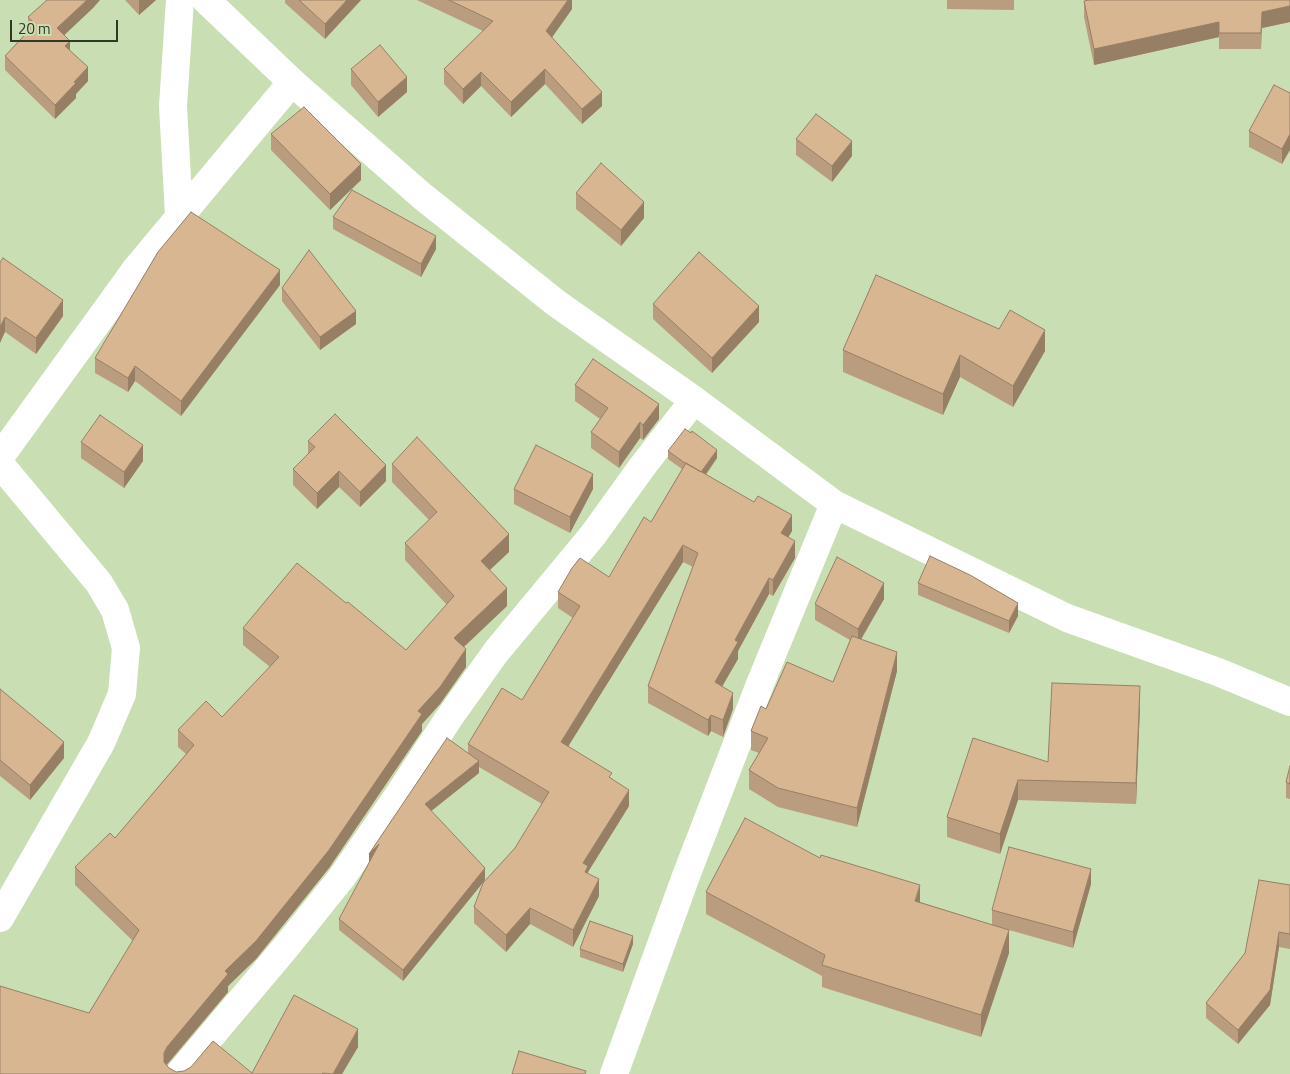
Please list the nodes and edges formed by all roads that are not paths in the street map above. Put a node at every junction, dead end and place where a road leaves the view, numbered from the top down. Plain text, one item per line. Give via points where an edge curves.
1 (180, 0) edge
2 (206, 0) edge
3 (292, 82) junction
4 (179, 216) junction
5 (694, 400) junction
6 (0, 457) edge
7 (0, 464) edge
8 (834, 504) junction
9 (1290, 702) edge
10 (0, 918) edge
11 (179, 1074) edge
12 (614, 1074) edge

1 - 4 street via 173,106
2 - 3 street
3 - 4 street
3 - 5 street via 422,196 556,303
4 - 6 street via 136,269
5 - 8 street
5 - 11 street via 594,536 496,652 342,877
7 - 10 street via 99,583 115,610 126,648 122,694 101,743
8 - 9 street via 1067,618 1218,672
8 - 12 street via 760,684

